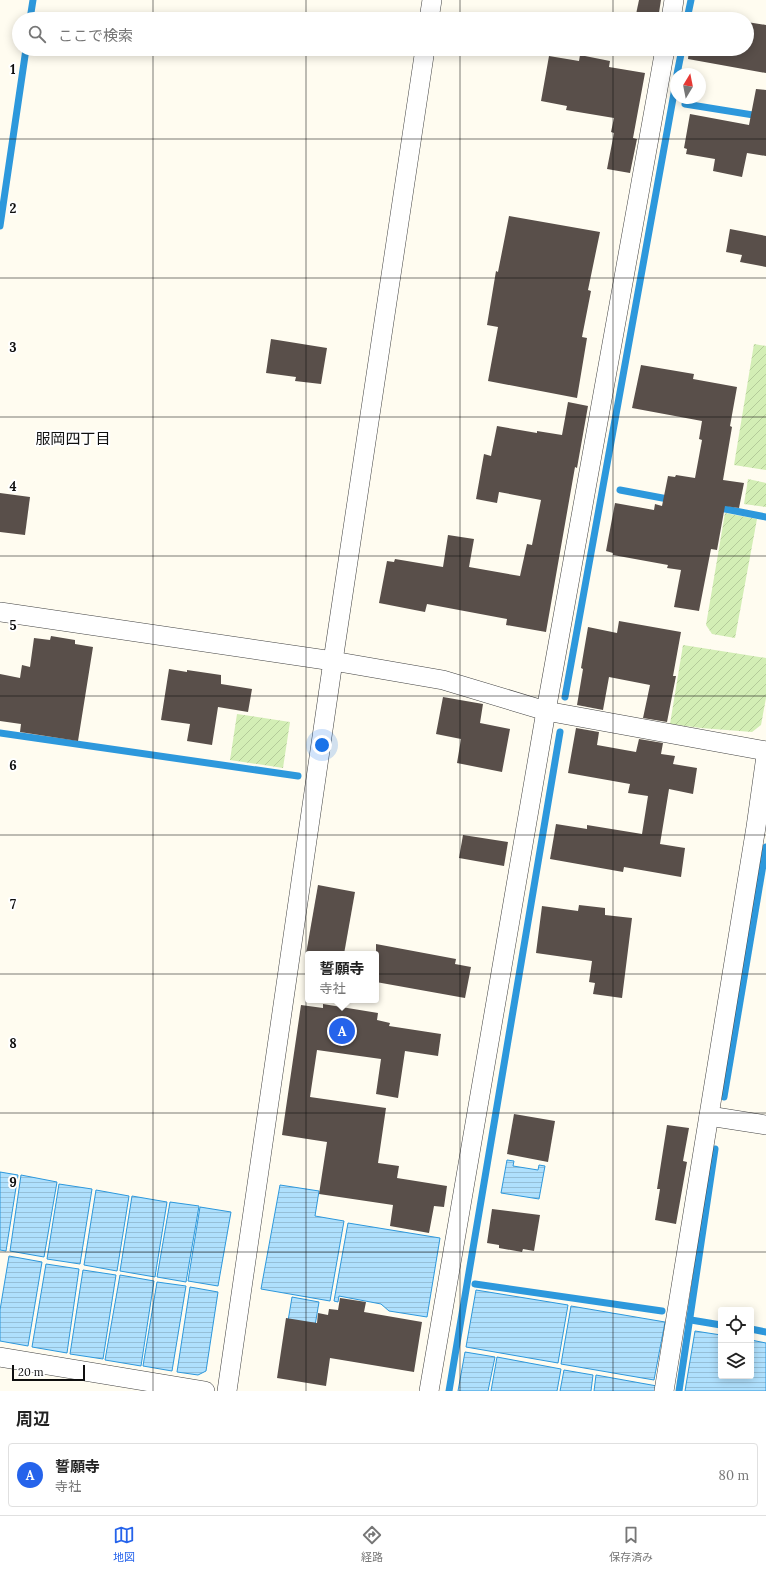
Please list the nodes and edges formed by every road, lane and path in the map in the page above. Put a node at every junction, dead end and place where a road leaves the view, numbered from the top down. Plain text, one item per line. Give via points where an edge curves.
1 (432, 0) edge
2 (674, 0) edge
3 (430, 12) edge
4 (672, 12) edge
5 (424, 56) edge
6 (664, 56) edge
7 (0, 612) edge
8 (333, 661) junction
9 (546, 711) junction
10 (766, 752) edge
11 (766, 756) edge
12 (709, 1116) junction
13 (766, 1125) edge
14 (0, 1357) edge
15 (205, 1391) edge
16 (227, 1391) edge
17 (429, 1391) edge
18 (664, 1391) edge

1 - 3 street
2 - 4 street
5 - 8 street
6 - 9 street
7 - 8 street
8 - 9 street via 443,680
8 - 16 street
9 - 10 street
9 - 17 street
11 - 12 street
12 - 13 street
12 - 18 street
14 - 15 street

